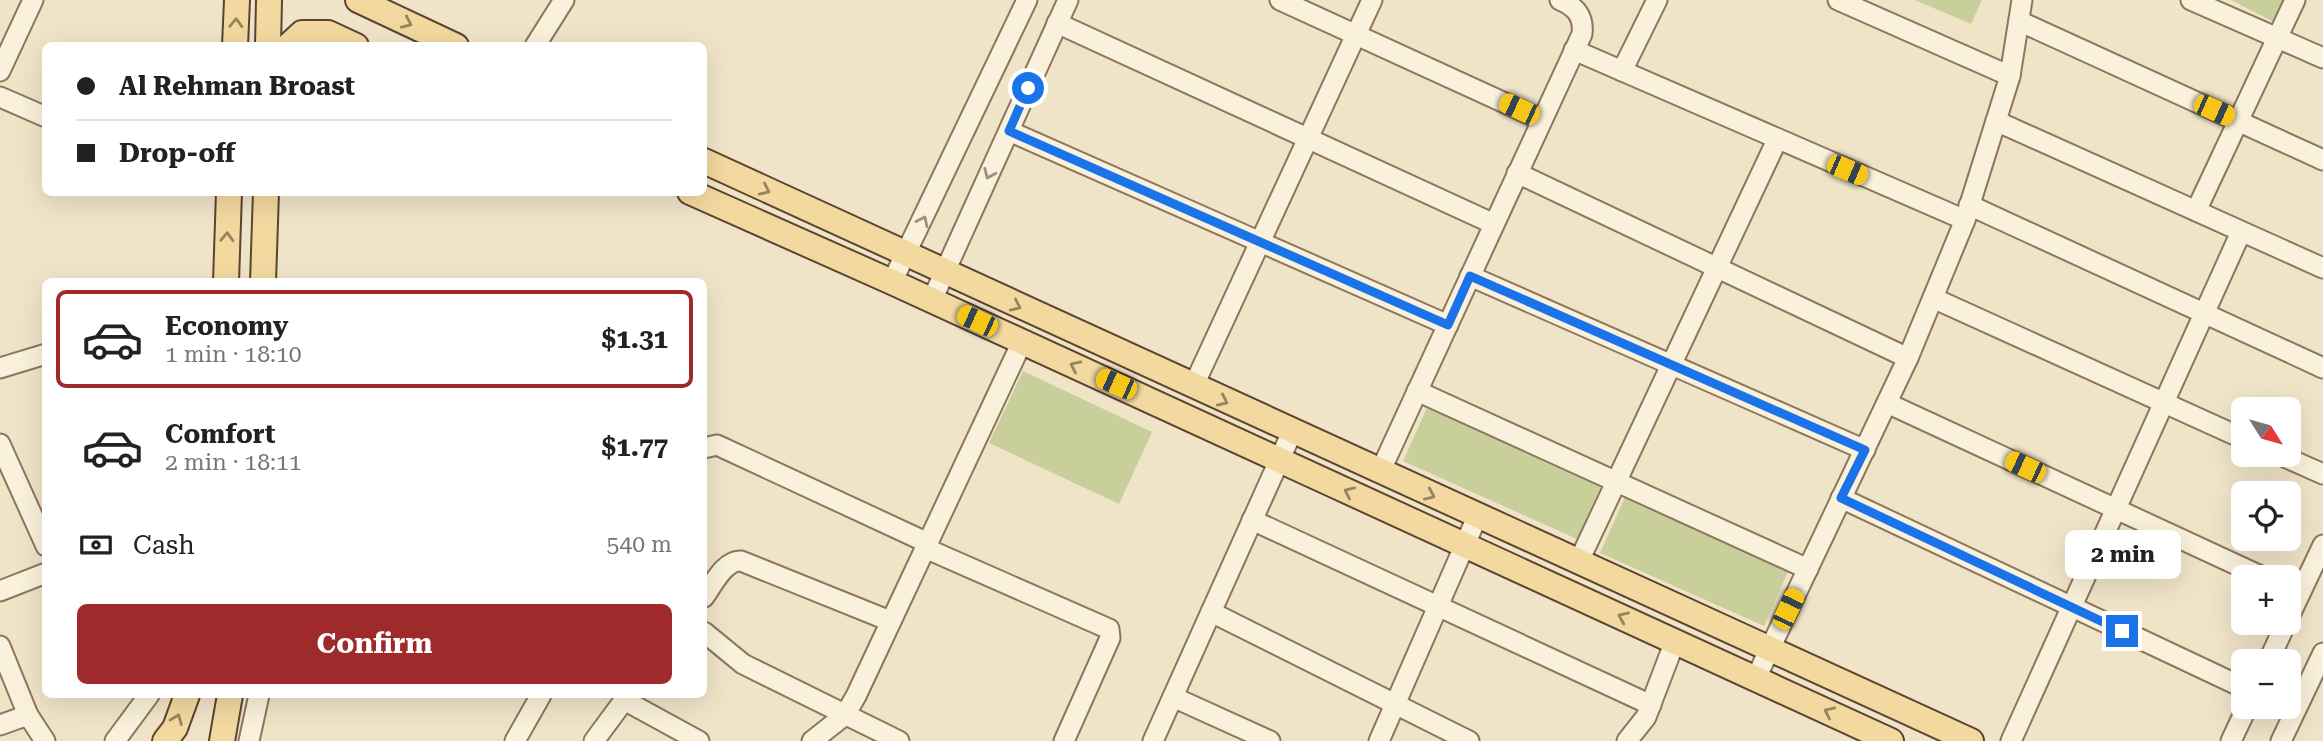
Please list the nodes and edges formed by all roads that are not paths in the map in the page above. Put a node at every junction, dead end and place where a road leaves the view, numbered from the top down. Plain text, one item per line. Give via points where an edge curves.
1 (33, 0) edge
2 (237, 0) edge
3 (269, 0) edge
4 (358, 0) edge
5 (564, 0) edge
6 (1027, 0) edge
7 (1068, 0) edge
8 (1280, 0) edge
9 (1372, 0) edge
10 (1560, 0) edge
11 (1657, 0) edge
12 (1838, 0) edge
13 (2022, 0) edge
14 (2191, 0) edge
15 (2295, 0) edge
16 (2019, 22) junction
17 (1058, 23) junction
18 (1356, 35) junction
19 (2277, 38) junction
20 (235, 42) edge
21 (268, 42) edge
22 (292, 42) edge
23 (347, 42) edge
24 (447, 42) edge
25 (538, 42) edge
26 (1574, 50) junction
27 (2323, 58) edge
28 (0, 71) edge
29 (1622, 71) junction
30 (2010, 76) junction
31 (0, 97) edge
32 (42, 115) edge
33 (1542, 120) junction
34 (1996, 121) junction
35 (2238, 121) junction
36 (1009, 131) junction
37 (1307, 140) junction
38 (1777, 140) junction
39 (2323, 160) edge
40 (707, 162) edge
41 (1517, 173) junction
42 (229, 196) edge
43 (266, 196) edge
44 (699, 196) edge
45 (2196, 211) junction
46 (1967, 213) junction
47 (1494, 223) junction
48 (2241, 232) junction
49 (1261, 243) junction
50 (907, 256) junction
51 (1717, 267) junction
52 (2323, 268) edge
53 (944, 274) junction
54 (1470, 276) junction
55 (226, 278) edge
56 (264, 278) edge
57 (892, 282) junction
58 (1933, 298) junction
59 (932, 300) junction
60 (2205, 313) junction
61 (1448, 325) junction
62 (1022, 342) junction
63 (42, 355) edge
64 (1908, 358) junction
65 (1671, 365) junction
66 (0, 368) edge
67 (2323, 368) edge
68 (1192, 387) junction
69 (1417, 391) junction
70 (1887, 403) junction
71 (2165, 403) junction
72 (1292, 432) junction
73 (2231, 433) edge
74 (0, 444) edge
75 (707, 447) edge
76 (1865, 450) junction
77 (1280, 460) junction
78 (2301, 464) edge
79 (1380, 472) junction
80 (2323, 474) edge
81 (1615, 483) junction
82 (1841, 498) junction
83 (2117, 509) junction
84 (1477, 517) junction
85 (1252, 520) junction
86 (42, 537) edge
87 (926, 545) junction
88 (2323, 545) edge
89 (1464, 546) junction
90 (1578, 562) junction
91 (2237, 565) edge
92 (1808, 569) junction
93 (42, 575) edge
94 (2301, 581) edge
95 (0, 591) edge
96 (707, 593) edge
97 (1437, 604) junction
98 (2073, 608) junction
99 (1211, 612) junction
100 (890, 621) junction
101 (707, 634) edge
102 (1675, 641) junction
103 (0, 646) edge
104 (1769, 650) junction
105 (2323, 653) edge
106 (1756, 678) junction
107 (2231, 682) edge
108 (1172, 697) junction
109 (147, 698) edge
110 (186, 698) edge
111 (229, 698) edge
112 (258, 698) edge
113 (539, 698) edge
114 (625, 698) edge
115 (628, 698) edge
116 (1396, 705) junction
117 (1651, 705) junction
118 (28, 715) junction
119 (845, 715) junction
120 (2241, 719) edge
121 (0, 725) edge
122 (45, 741) edge
123 (115, 741) edge
124 (165, 741) edge
125 (222, 741) edge
126 (249, 741) edge
127 (515, 741) edge
128 (594, 741) edge
129 (699, 741) edge
130 (812, 741) edge
131 (899, 741) edge
132 (1064, 741) edge
133 (1153, 741) edge
134 (1270, 741) edge
135 (1380, 741) edge
136 (1469, 741) edge
137 (1627, 741) edge
138 (1891, 741) edge
139 (1970, 741) edge
140 (2011, 741) edge
141 (2231, 741) edge
142 (2281, 741) edge

1 - 28 street
20 -> 2 main road
3 - 21 main road
4 -> 24 main road
5 - 25 street
50 -> 6 street
7 - 17 street
8 - 18 street
9 - 18 street
10 - 26 street via 1578,12 1583,22
11 - 29 street
12 - 30 street
13 - 16 street
14 - 19 street
15 - 19 street
16 - 30 street
16 - 35 street
17 - 36 street
17 - 37 street
18 - 33 street
18 - 37 street
19 - 27 street
19 - 35 street
22 - 23 main road via 302,33 328,33
26 - 29 street
26 - 33 street
29 - 38 street
30 - 34 street
31 - 32 street
33 - 41 street
34 - 45 street
34 - 46 street
35 - 39 street
35 - 45 street
36 - 49 street
36 -> 53 street
37 - 47 street
37 - 49 street
38 - 46 street
38 - 51 street
40 -> 50 main road
41 - 47 street
41 - 51 street
55 -> 42 main road
43 - 56 main road
44 - 57 main road
45 - 48 street
46 - 58 street
46 - 60 street
47 - 54 street
48 - 52 street
48 - 60 street
49 - 61 street
49 - 68 street
50 - 53 main road
50 - 57 street
51 - 64 street
51 - 65 street
53 - 59 street
53 -> 68 main road
54 - 61 street
54 - 65 street
57 - 59 main road
58 - 64 street
58 - 71 street
59 - 62 main road
60 - 67 street
60 - 71 street
61 - 69 street
77 -> 62 main road
62 - 87 street
63 - 66 street
64 - 70 street
65 - 76 street
65 - 81 street
68 -> 72 main road
69 - 79 street
69 - 81 street
70 - 76 street
70 - 83 street
71 - 73 street
71 - 83 street
72 - 77 street
72 - 79 main road
74 - 86 street
75 - 87 street via 717,445
76 - 82 street
77 - 85 street
89 -> 77 main road
78 - 80 street
79 -> 84 main road
81 - 90 street
81 - 92 street
82 - 92 street
82 - 98 street
83 - 91 street
83 - 98 street
84 - 89 street
84 - 90 main road
85 - 97 street
85 - 99 street
87 - 100 street
87 - 132 street via 1109,629 1110,638
88 - 94 street
89 - 97 street
102 -> 89 main road
90 - 104 main road
92 - 104 street
93 - 95 street
96 - 100 street via 735,561
97 - 116 street
97 - 117 street
98 - 107 street
98 - 140 street
99 - 108 street
99 - 116 street
100 - 119 street
101 - 119 street via 743,664
102 - 106 main road
102 - 117 street
103 - 118 street
104 - 106 street
104 - 139 main road
105 - 142 street
138 -> 106 main road
108 - 133 street
108 - 134 street
109 - 123 street
124 -> 110 main road
111 - 125 main road
112 - 126 street
113 - 127 street
114 - 128 street
115 - 129 street
116 - 135 street
116 - 136 street
117 - 137 street
118 - 121 street
118 - 122 street
119 - 130 street
119 - 131 street
120 - 141 street

